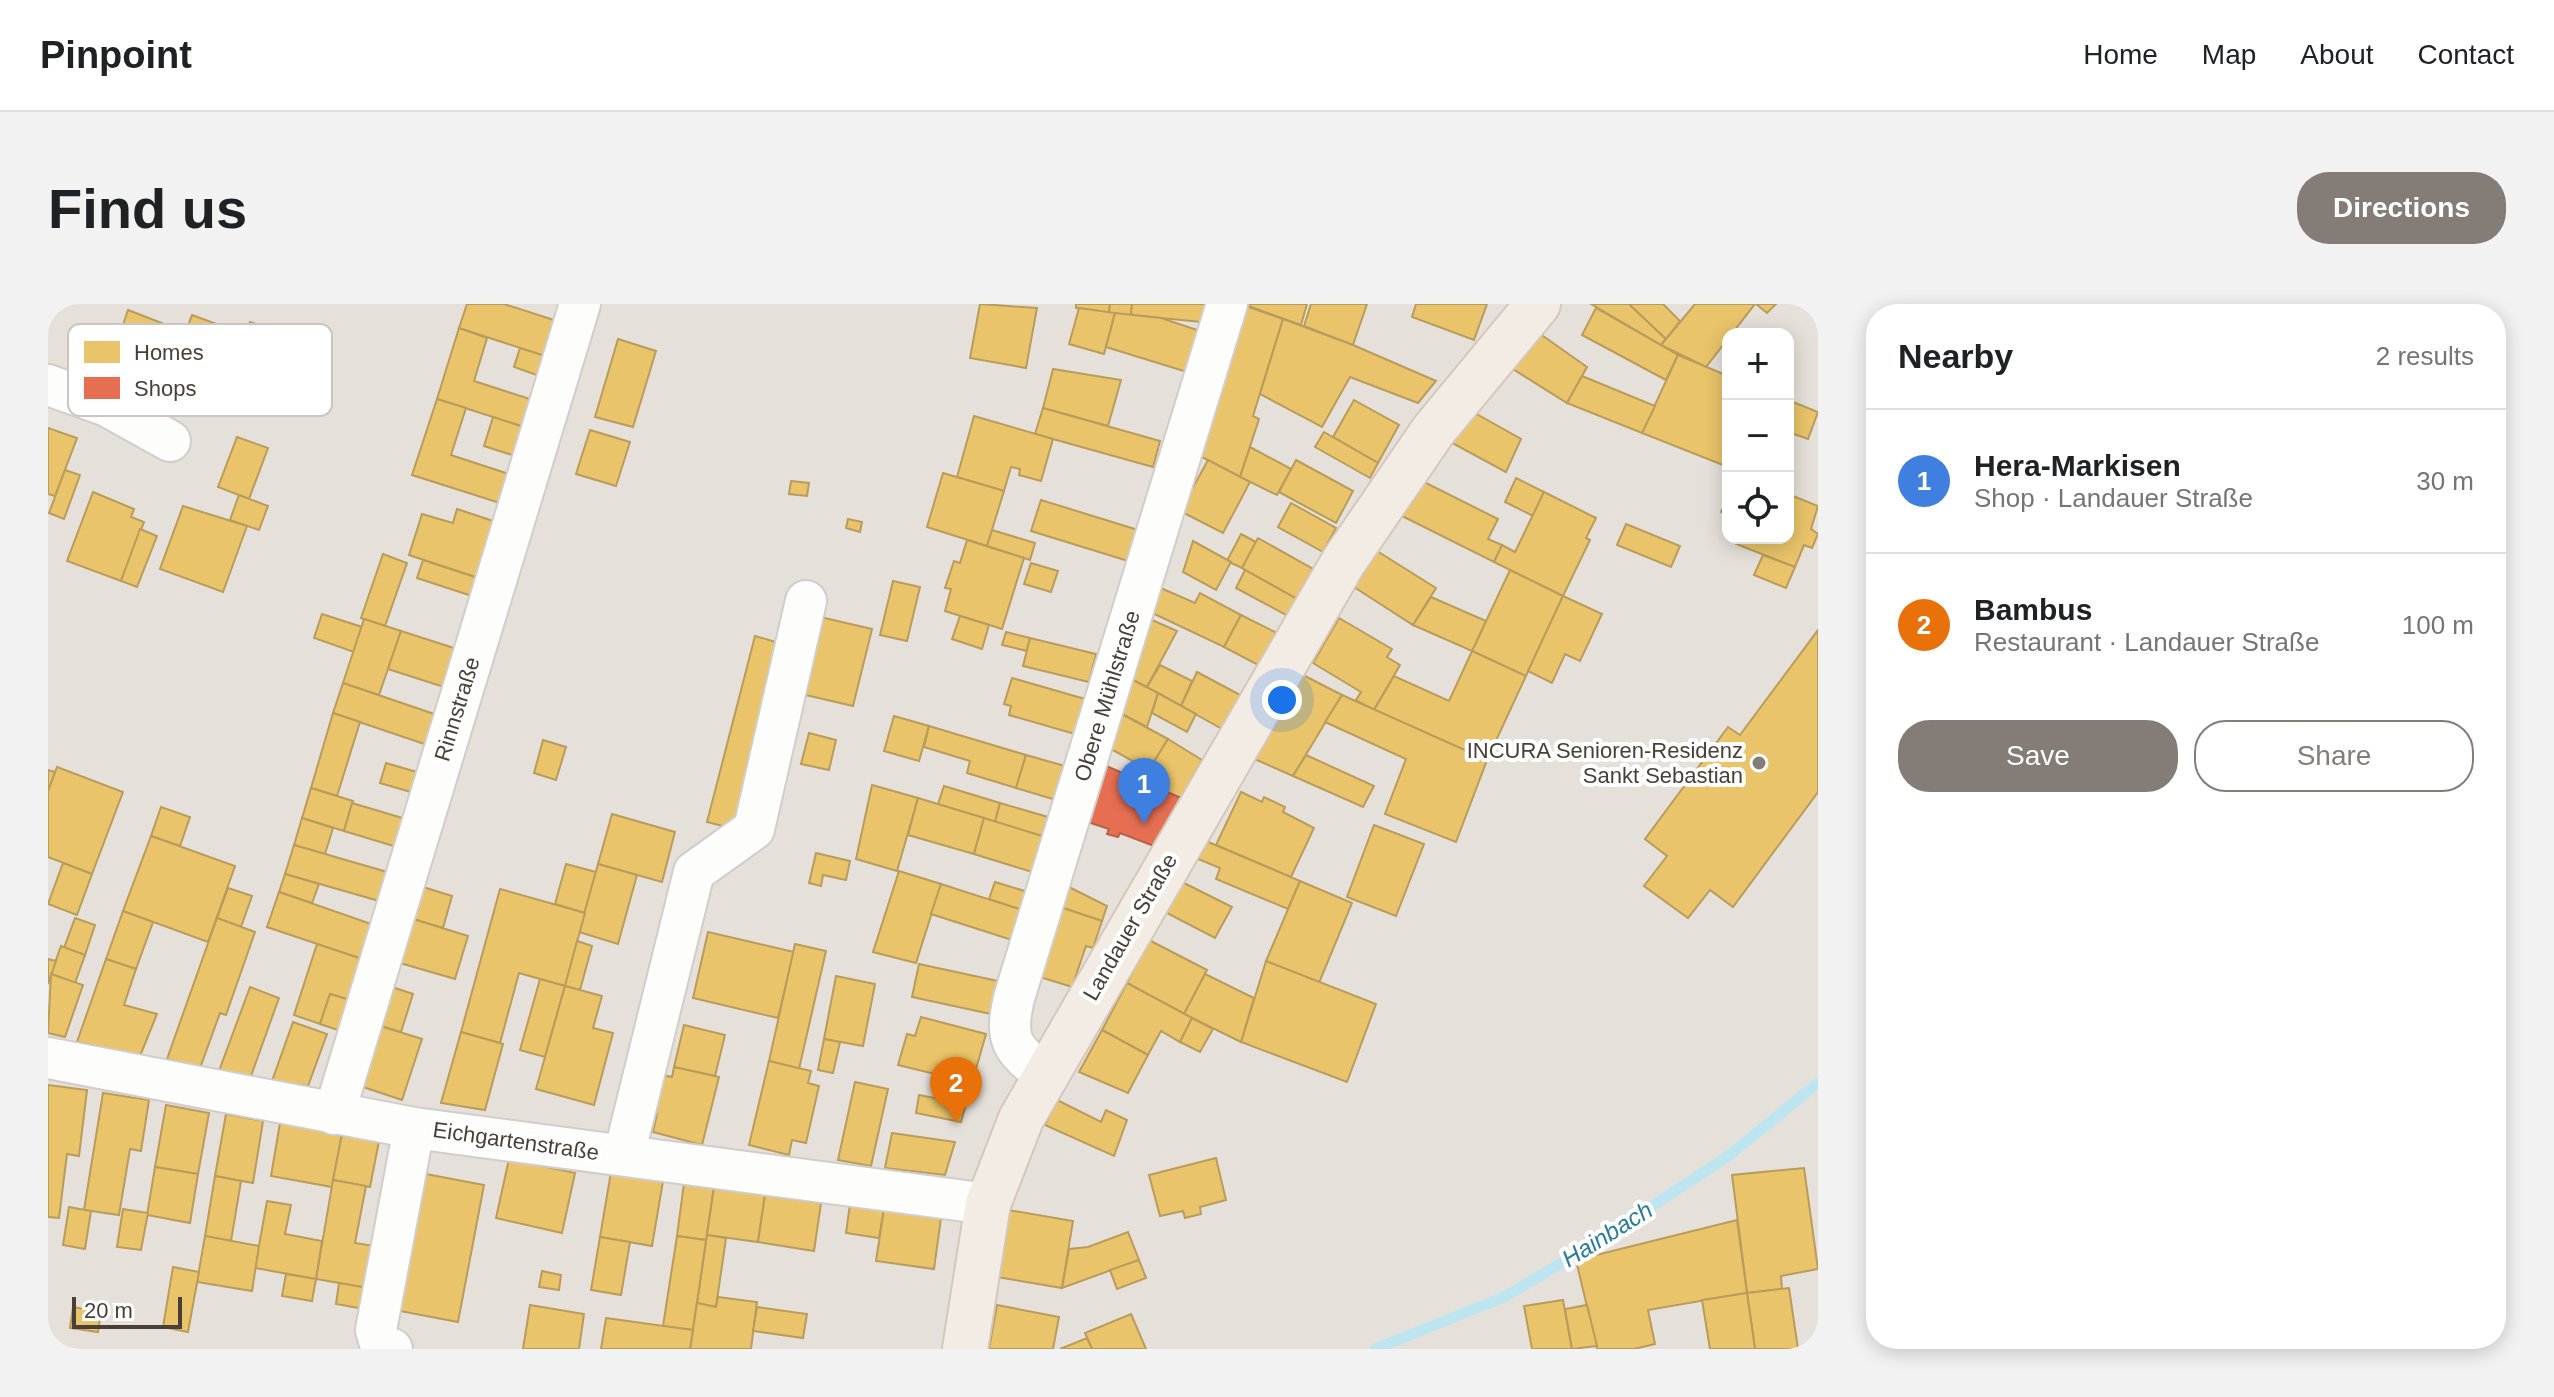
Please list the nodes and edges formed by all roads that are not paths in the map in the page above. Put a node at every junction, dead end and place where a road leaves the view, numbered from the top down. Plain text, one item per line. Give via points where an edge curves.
1 (580, 304) edge
2 (1227, 304) edge
3 (1538, 304) edge
4 (48, 385) edge
5 (68, 392) edge
6 (125, 416) edge
7 (170, 441) dead end
8 (806, 601) dead end
9 (48, 1058) edge
10 (1045, 1075) junction
11 (334, 1114) junction
12 (414, 1128) junction
13 (624, 1155) junction
14 (988, 1204) junction
15 (392, 1349) edge
16 (965, 1349) edge

1 - 11 street, Rinnstraße
2 - 10 street, Obere Mühlstraße via 1014,998 1009,1033 1013,1047
3 - 10 main road, Landauer Straße via 1433,431 1344,561
4 - 5 street
6 - 7 street
8 - 13 street via 754,829 694,872
9 - 11 street, Eichgartenstraße
10 - 14 main road, Landauer Straße via 1021,1119
11 - 12 street, Eichgartenstraße
12 - 13 street, Eichgartenstraße
12 - 15 street via 376,1330 380,1344
13 - 14 street, Eichgartenstraße
14 - 16 main road, Landauer Straße

